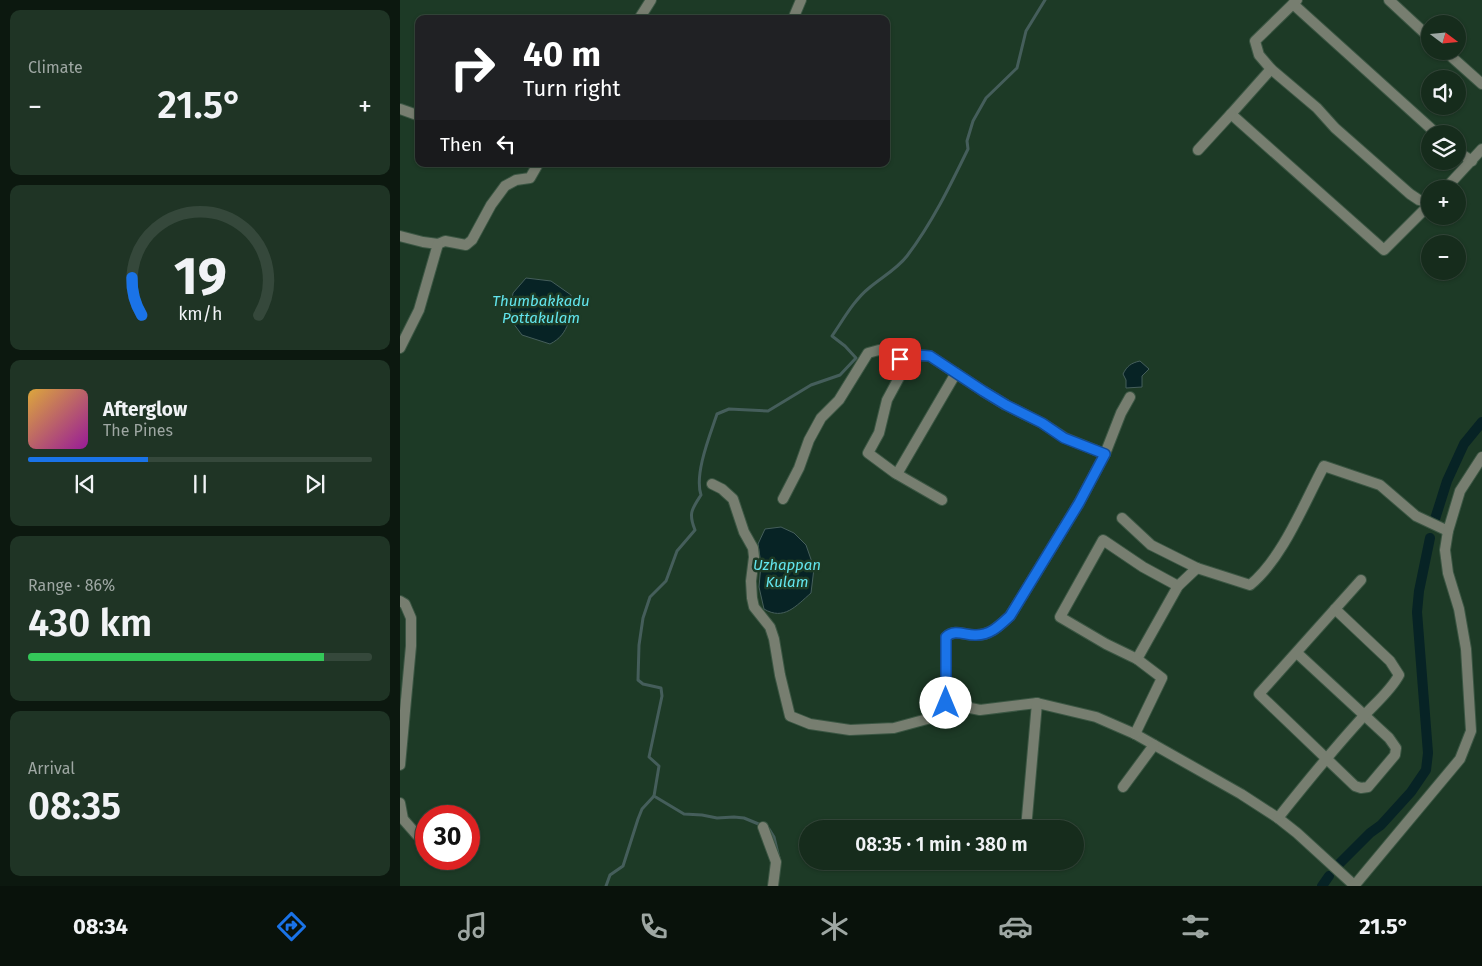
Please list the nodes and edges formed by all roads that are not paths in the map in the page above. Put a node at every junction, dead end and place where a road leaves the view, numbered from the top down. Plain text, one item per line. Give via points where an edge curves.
1 (651, 0) edge
2 (801, 0) edge
3 (1388, 0) edge
4 (1295, 2) edge
5 (641, 15) edge
6 (795, 15) edge
7 (1421, 30) edge
8 (1455, 60) edge
9 (1270, 69) junction
10 (1482, 84) edge
11 (400, 109) edge
12 (415, 113) edge
13 (1231, 114) junction
14 (1427, 125) edge
15 (1482, 149) edge
16 (1198, 150) dead end
17 (1466, 157) edge
18 (1472, 161) junction
19 (536, 167) edge
20 (1454, 180) edge
21 (1421, 201) edge
22 (1421, 212) edge
23 (400, 236) edge
24 (438, 244) junction
25 (400, 348) edge
26 (908, 361) junction
27 (956, 373) junction
28 (1130, 397) dead end
29 (1105, 454) junction
30 (1482, 457) edge
31 (897, 474) junction
32 (712, 484) dead end
33 (783, 499) dead end
34 (942, 500) dead end
35 (1122, 518) dead end
36 (1448, 531) junction
37 (1197, 568) junction
38 (1360, 580) dead end
39 (1178, 586) junction
40 (400, 601) edge
41 (1335, 609) junction
42 (1297, 653) junction
43 (1137, 659) junction
44 (946, 703) junction
45 (1037, 703) junction
46 (1364, 715) junction
47 (1135, 734) junction
48 (1154, 745) junction
49 (1326, 758) junction
50 (400, 765) edge
51 (1123, 788) dead end
52 (400, 802) edge
53 (1278, 818) junction
54 (1027, 820) edge
55 (763, 827) dead end
56 (415, 832) edge
57 (773, 886) edge
58 (1354, 886) edge

1 - 5 street
2 - 6 street
3 - 7 street
4 - 9 street via 1255,41 1259,55
4 - 14 street
8 - 10 street
9 - 13 street
9 - 21 street
11 - 12 street
13 - 16 street
13 - 22 street via 1384,250
15 - 18 street
17 - 18 street
18 - 20 street
19 - 24 street via 530,178 505,186 466,245 445,241
23 - 24 street
24 - 25 street via 419,310
26 - 27 street via 916,355 930,356
26 - 31 street via 886,400 879,433 868,453
26 - 33 street via 879,350 868,353 839,400 821,418
27 - 29 street via 1064,438
27 - 31 street
28 - 29 street
29 - 44 street via 1010,616 994,630 976,636 952,633 946,637
30 - 36 street via 1460,491
31 - 34 street
32 - 44 street via 733,499 753,548 752,598 774,639 790,716 810,724 850,730 894,728 931,718
35 - 37 street via 1151,545
36 - 37 street via 1416,516 1380,485 1324,466 1281,547 1250,585
36 - 58 street via 1445,550 1466,649 1471,731 1460,759
37 - 39 street
38 - 41 street
39 - 43 street
39 - 43 street via 1103,540 1088,565 1060,617
40 - 50 street via 405,604 410,618 411,646
41 - 42 street
41 - 46 street via 1390,660 1399,675 1395,684
42 - 46 street
42 - 49 street via 1259,694
43 - 47 street via 1162,678
44 - 45 street via 980,710
45 - 47 street via 1096,717
45 - 54 street
46 - 49 street
46 - 49 street via 1396,748 1395,755 1368,787 1355,786
47 - 48 street
48 - 51 street
48 - 53 street
49 - 53 street
52 - 56 street via 403,819
53 - 58 street
55 - 57 street via 776,862

